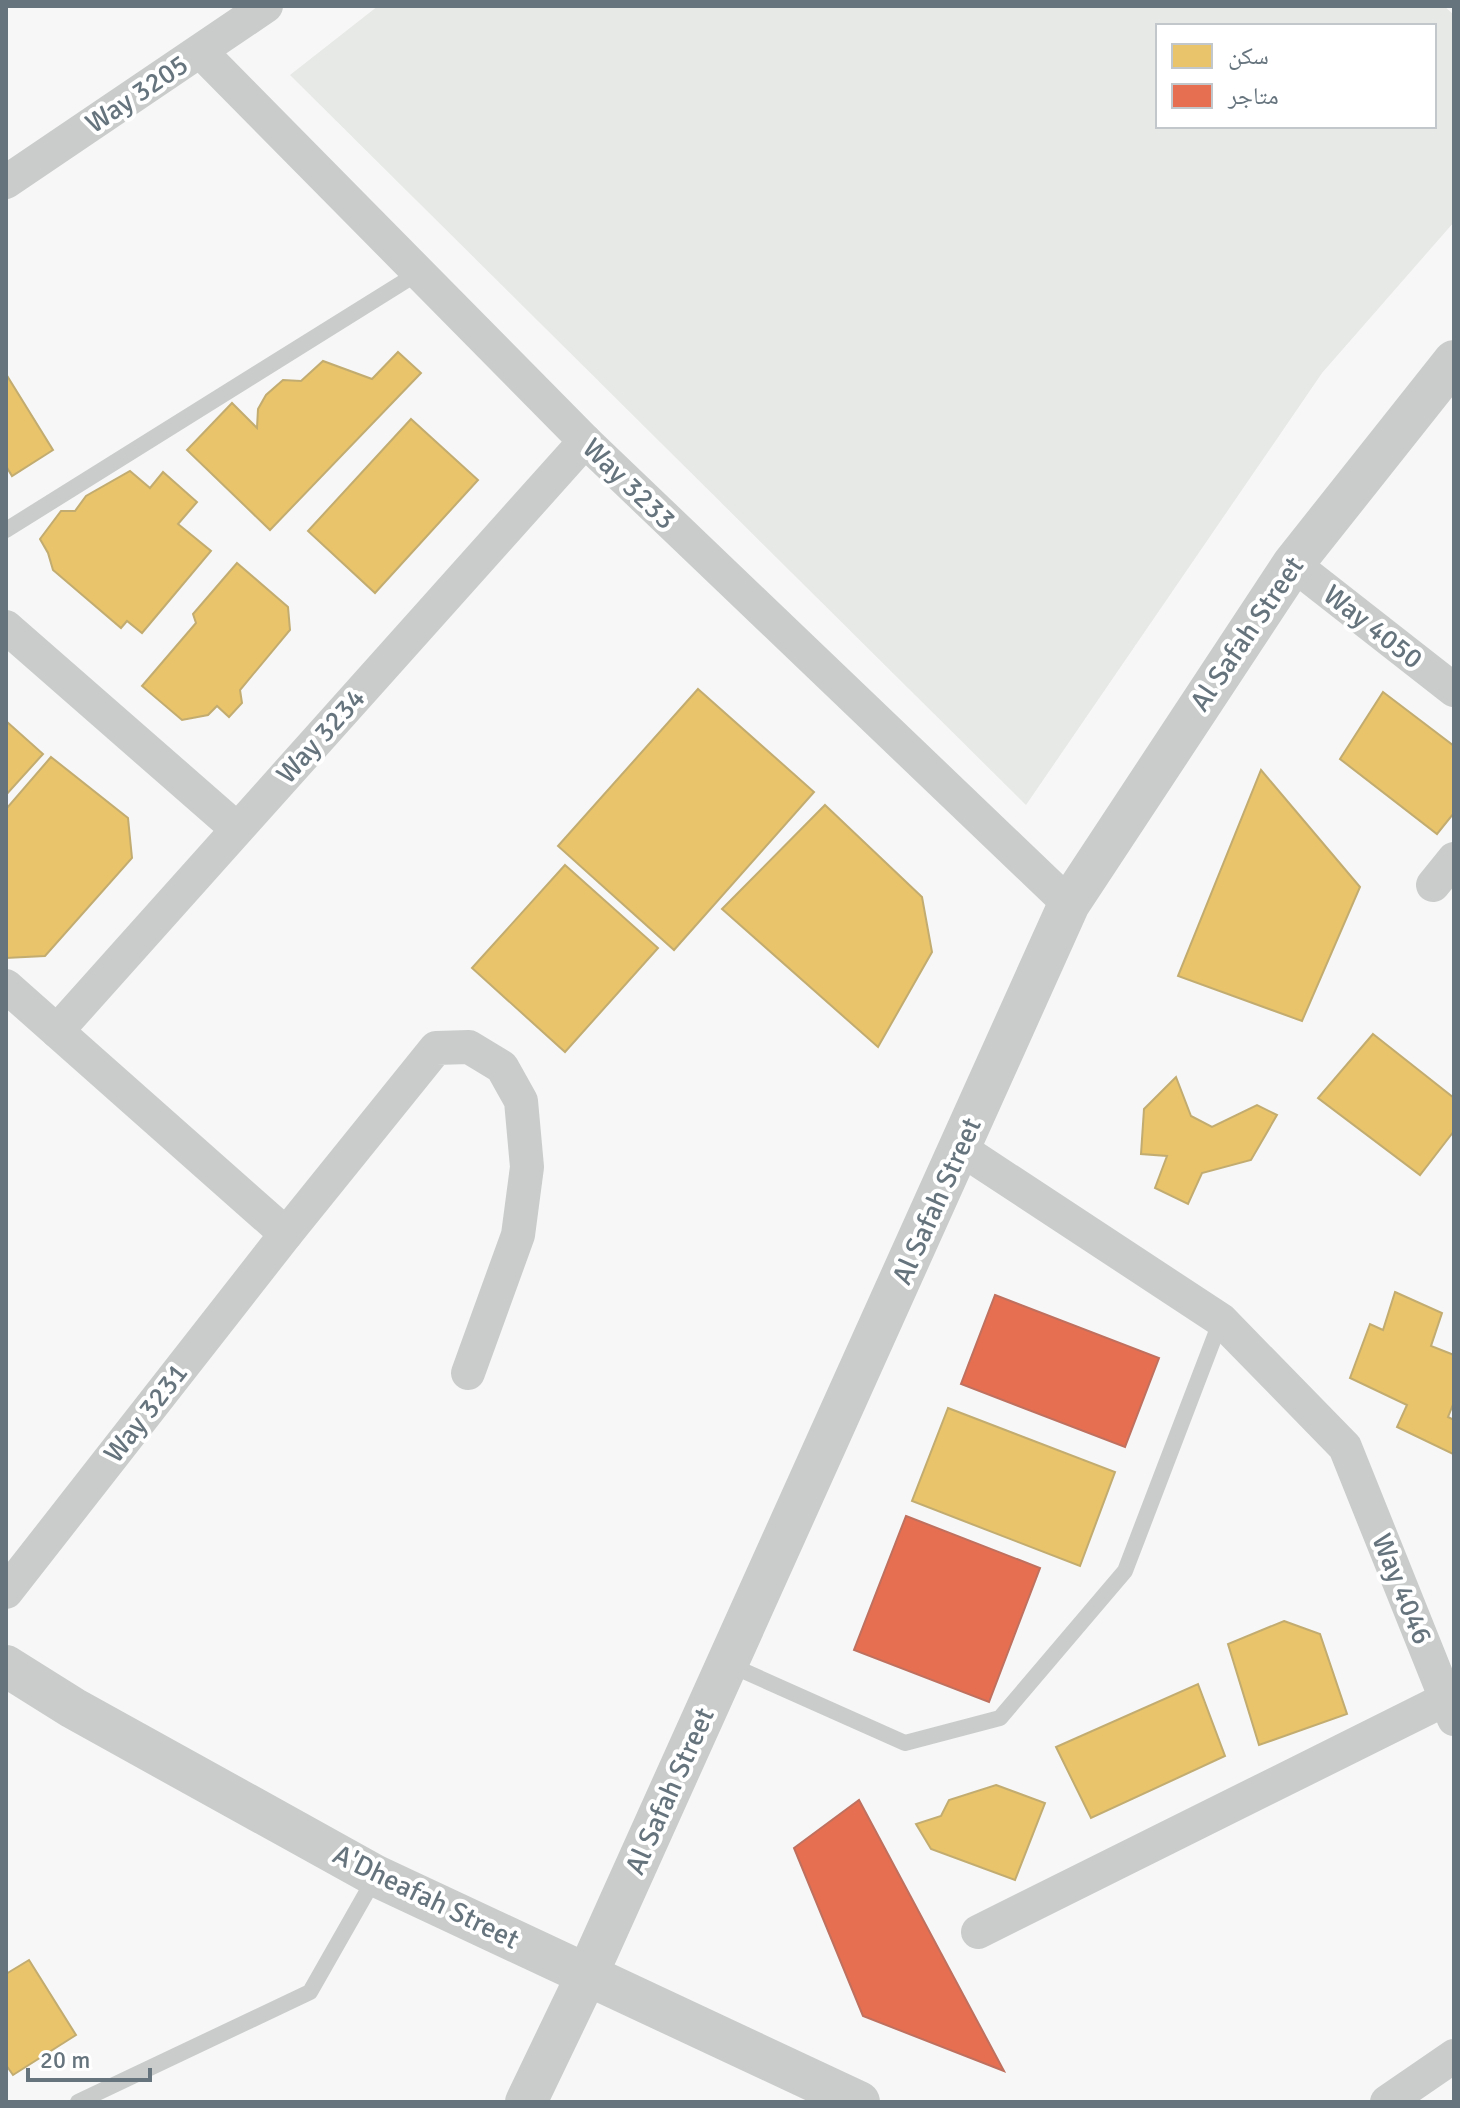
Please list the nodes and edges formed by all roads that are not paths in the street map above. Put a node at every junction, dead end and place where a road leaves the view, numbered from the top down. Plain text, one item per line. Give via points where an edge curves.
1 (266, 6) edge
2 (201, 52) junction
3 (6, 182) edge
4 (418, 273) junction
5 (1454, 361) edge
6 (585, 441) junction
7 (6, 530) edge
8 (1293, 564) junction
9 (6, 627) edge
10 (1454, 690) edge
11 (237, 829) junction
12 (1454, 859) edge
13 (1433, 885) dead end
14 (1069, 904) junction
15 (6, 986) edge
16 (57, 1031) junction
17 (961, 1149) junction
18 (286, 1234) junction
19 (1221, 1320) junction
20 (468, 1373) dead end
21 (6, 1592) edge
22 (728, 1664) junction
23 (6, 1666) edge
24 (1450, 1709) edge
25 (376, 1876) junction
26 (978, 1932) dead end
27 (587, 1975) junction
28 (1454, 2056) edge
29 (78, 2102) edge
30 (526, 2102) edge
31 (859, 2102) edge
32 (1387, 2102) edge

1 - 2 street, Way 3205
2 - 3 street, Way 3205
2 - 4 street, Way 3233
4 - 6 street, Way 3233
4 - 7 lane
5 - 8 street, Al Safah Street
6 - 11 street, Way 3234
6 - 14 street, Way 3233
8 - 10 street, Way 4050
8 - 14 street, Al Safah Street
9 - 11 street
11 - 16 street, Way 3234
12 - 13 street
14 - 17 street, Al Safah Street
15 - 16 street
16 - 18 street
17 - 19 street, Way 4046
17 - 22 street, Al Safah Street
18 - 20 street, Way 3231 via 436,1048 469,1047 502,1067 521,1101 527,1167 518,1235
18 - 21 street, Way 3231
19 - 22 lane via 1125,1571 1000,1718 905,1743
19 - 24 street, Way 4046 via 1345,1447
22 - 27 street, Al Safah Street
23 - 25 street, A'Dheafah Street
24 - 26 street, Way 4046
25 - 27 street, A'Dheafah Street
25 - 29 lane via 310,1992
27 - 30 street, Al Safah Street
27 - 31 street, A'Dheafah Street
28 - 32 street

